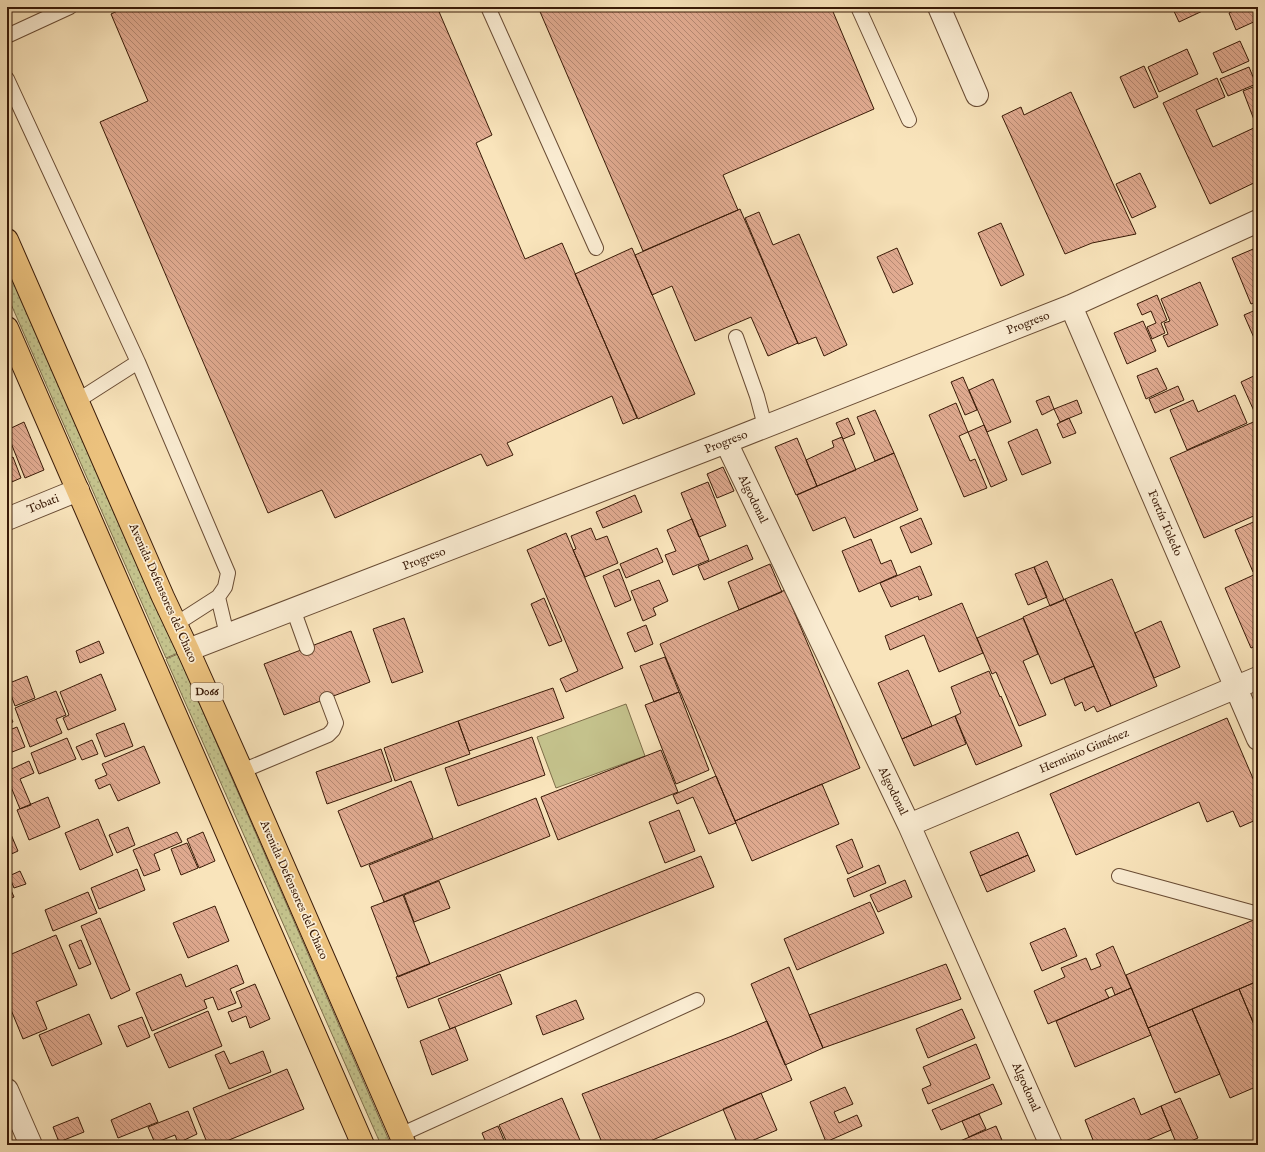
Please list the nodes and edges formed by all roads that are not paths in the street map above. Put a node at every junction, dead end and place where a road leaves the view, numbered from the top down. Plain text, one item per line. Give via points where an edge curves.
1 (70, 7) edge
2 (488, 7) edge
3 (858, 7) edge
4 (939, 7) edge
5 (7, 36) edge
6 (7, 79) edge
7 (976, 95) dead end
8 (909, 120) dead end
9 (1258, 221) edge
10 (7, 240) edge
11 (596, 248) dead end
12 (1071, 306) junction
13 (7, 328) edge
14 (736, 337) dead end
15 (138, 362) junction
16 (78, 401) junction
17 (765, 426) junction
18 (726, 442) junction
19 (78, 490) junction
20 (7, 519) edge
21 (218, 597) junction
22 (292, 609) junction
23 (176, 624) junction
24 (227, 635) junction
25 (308, 648) dead end
26 (188, 650) junction
27 (1258, 678) edge
28 (1236, 687) junction
29 (327, 699) dead end
30 (1258, 739) edge
31 (242, 771) junction
32 (909, 825) junction
33 (1119, 876) dead end
34 (1258, 914) edge
35 (697, 1000) dead end
36 (7, 1090) edge
37 (14, 1123) edge
38 (402, 1140) edge
39 (31, 1145) edge
40 (363, 1145) edge
41 (1052, 1145) edge

1 - 5 lane
2 - 11 lane
3 - 8 lane
4 - 7 street
6 - 15 lane
9 - 12 street, Progreso
10 - 16 highway, Avenida Defensores del Chaco / D066
12 - 17 street, Progreso
12 - 28 street, Fortín Toledo
13 - 19 highway
14 - 17 lane
15 - 16 lane
15 - 21 lane via 228,573 225,586
16 - 23 highway, Avenida Defensores del Chaco / D066
17 - 18 street, Progreso
18 - 22 street, Progreso
18 - 32 street, Algodonal
19 - 20 street, Tobati
19 - 40 highway
21 - 23 lane
21 - 24 lane
22 - 24 street, Progreso
22 - 25 lane
23 - 26 highway, Avenida Defensores del Chaco / D066
24 - 26 street, Progreso
26 - 31 highway, Avenida Defensores del Chaco / D066
27 - 28 street, Herminio Giménez
28 - 30 street, Fortín Toledo
28 - 32 street, Herminio Giménez
29 - 31 lane via 336,723 328,735
31 - 38 highway, Avenida Defensores del Chaco / D066
32 - 41 street, Algodonal
33 - 34 lane
35 - 38 lane
36 - 37 street
37 - 39 street

